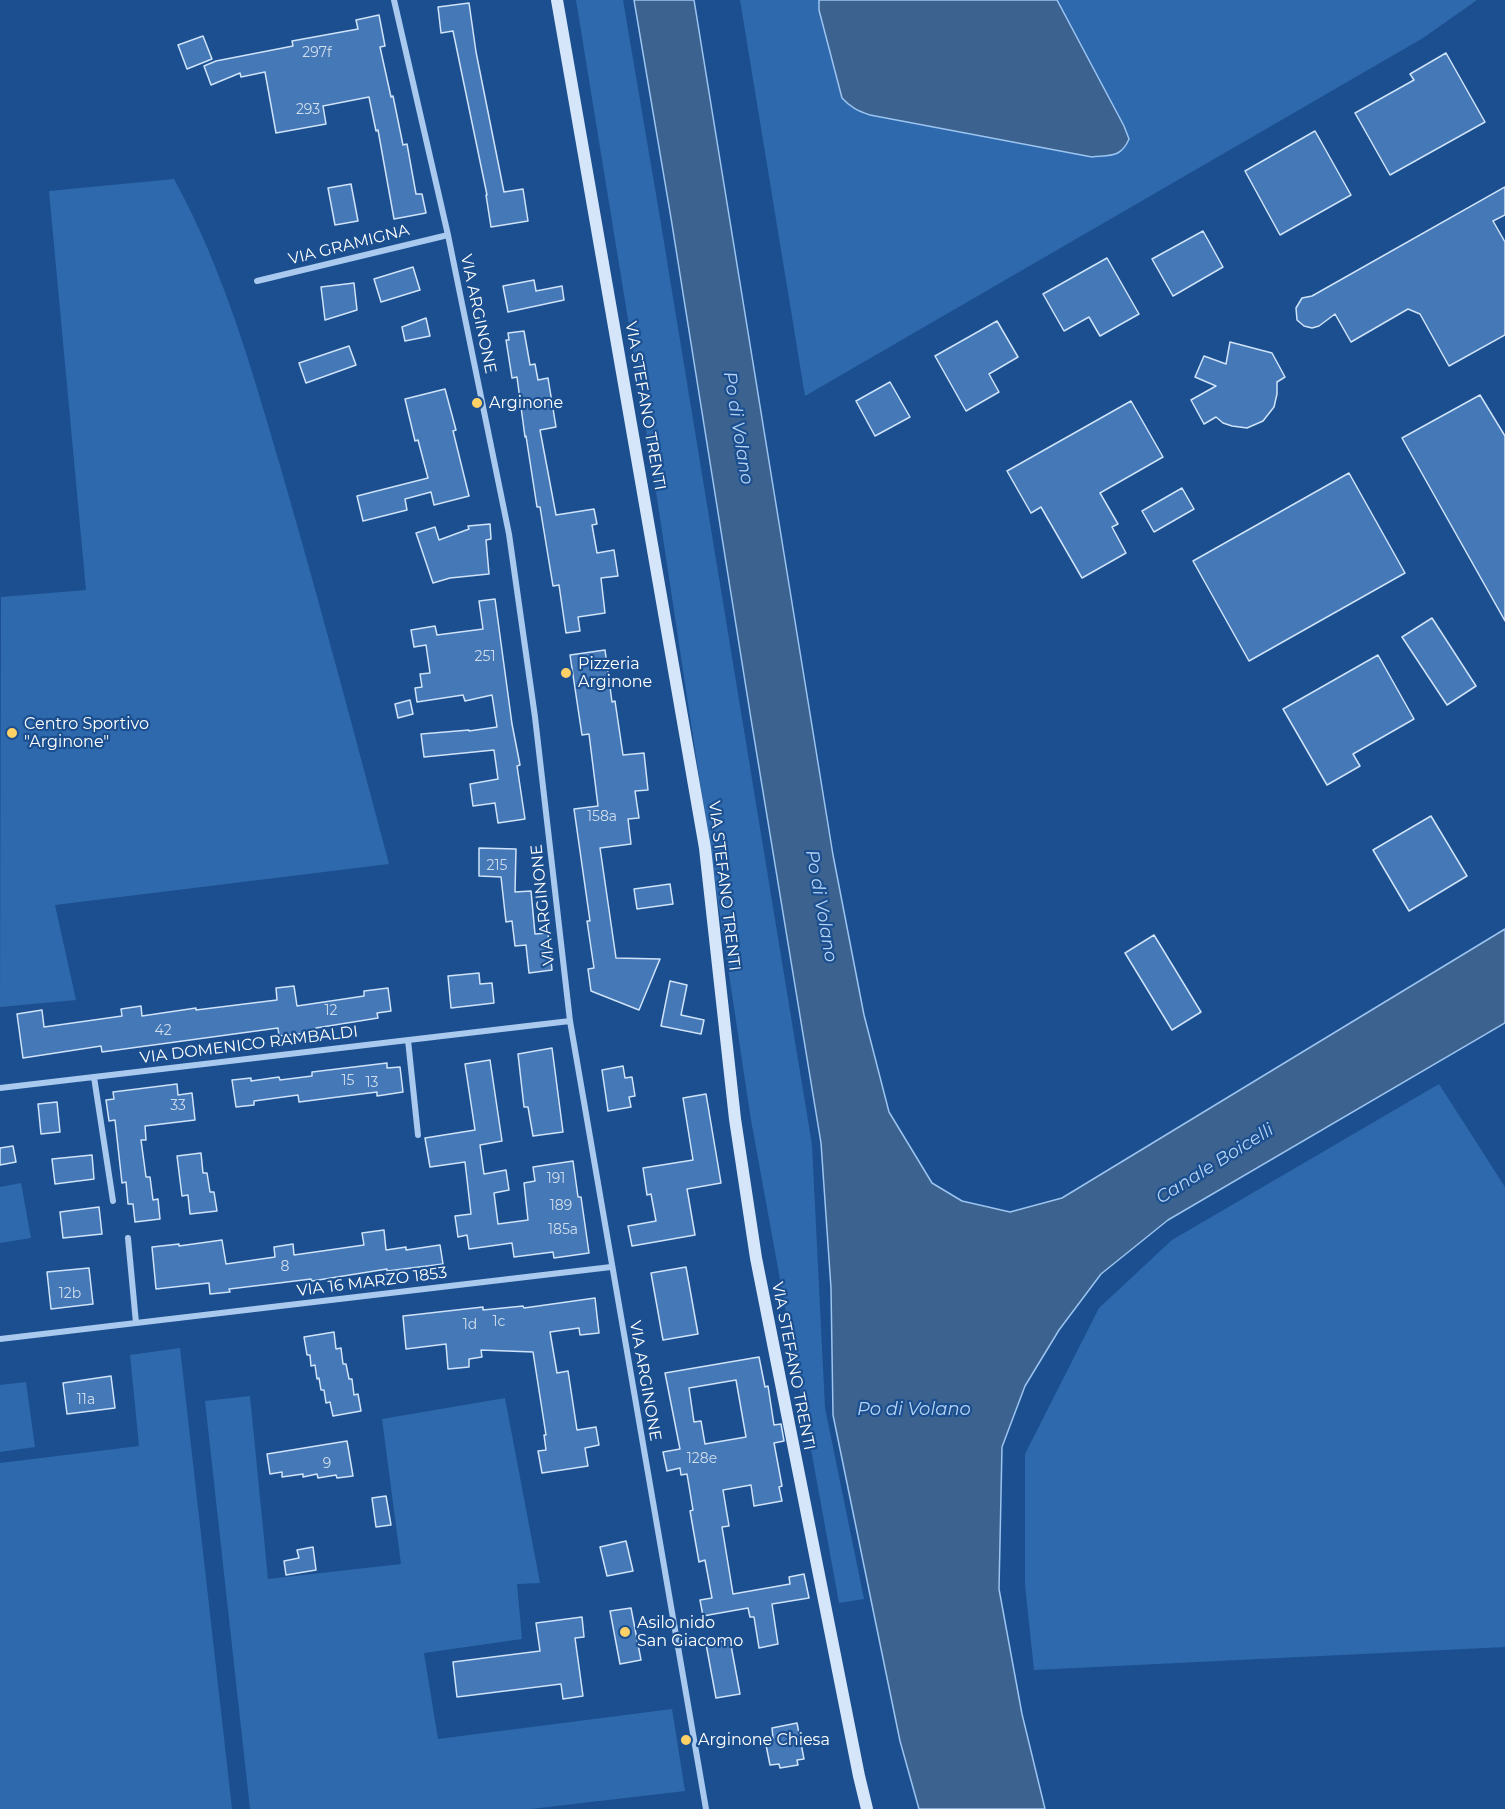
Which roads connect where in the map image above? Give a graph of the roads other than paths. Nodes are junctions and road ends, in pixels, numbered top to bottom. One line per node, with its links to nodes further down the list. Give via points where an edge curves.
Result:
1 (394, 0): 3 (street, VIA ARGINONE)
2 (557, 0): 15 (main road, VIA STEFANO TRENTI, via 705,848 733,1108 756,1258)
3 (448, 235): 4 (street, VIA GRAMIGNA); 5 (street, VIA ARGINONE, via 515,571)
4 (257, 281)
5 (570, 1021): 6 (street, VIA DOMENICO RAMBALDI); 12 (street, VIA ARGINONE)
6 (408, 1040): 7 (street, VIA DOMENICO RAMBALDI); 9 (street)
7 (94, 1077): 8 (street, VIA DOMENICO RAMBALDI); 10 (street)
8 (0, 1088)
9 (418, 1135)
10 (113, 1201)
11 (128, 1238): 13 (street)
12 (611, 1267): 13 (street, VIA 16 MARZO 1853); 16 (street, VIA ARGINONE)
13 (136, 1323): 14 (street, VIA 16 MARZO 1853)
14 (0, 1339)
15 (859, 1776): 17 (main road, VIA STEFANO TRENTI); 18 (main road, VIA STEFANO TRENTI)
16 (706, 1809)
17 (857, 1809)
18 (867, 1809)

